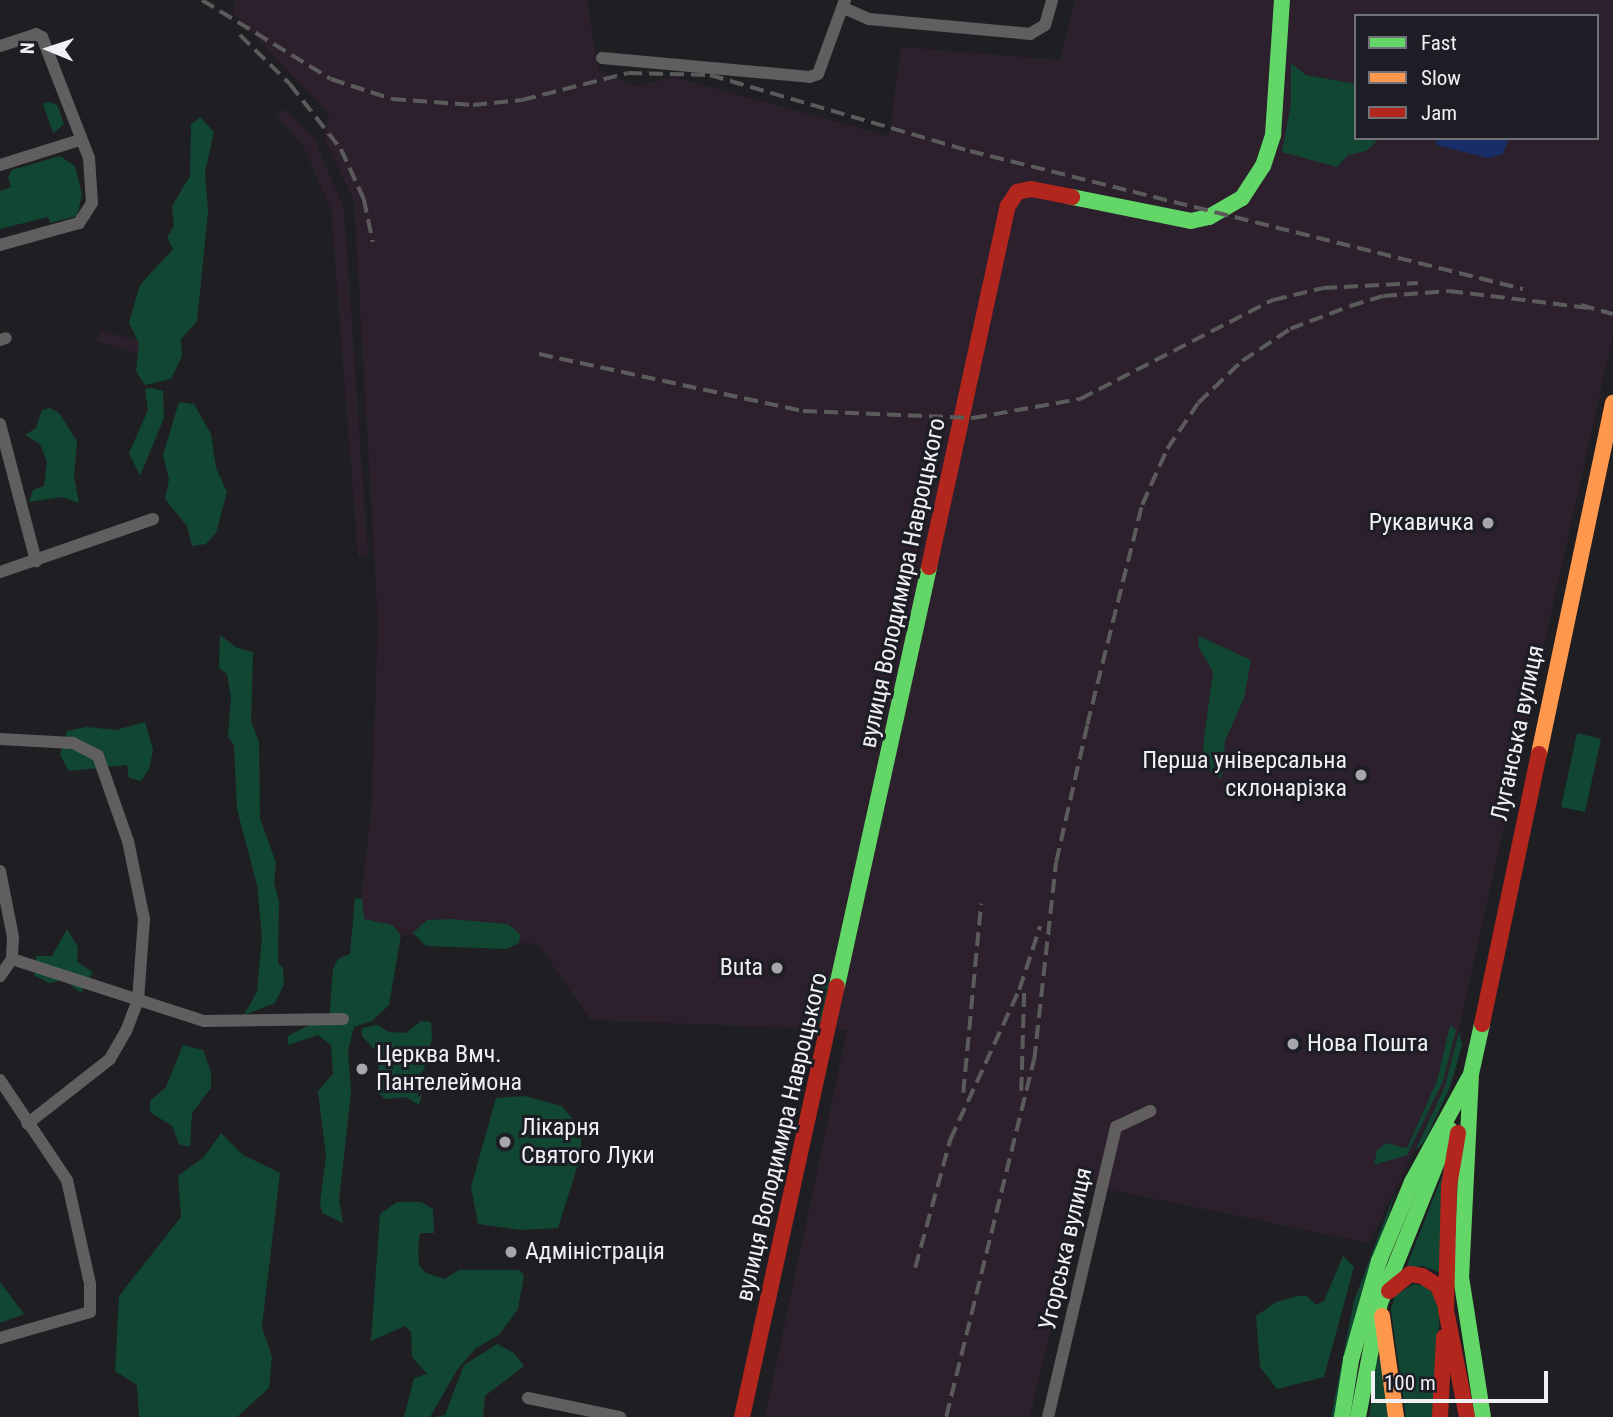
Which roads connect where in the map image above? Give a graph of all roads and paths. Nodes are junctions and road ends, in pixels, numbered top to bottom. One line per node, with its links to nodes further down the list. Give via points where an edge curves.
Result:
1 (1052, 0): 3 (street, via 1045,25 1030,34 869,19)
2 (1282, 0): 29 (main road, вулиця Володимира Навроцького, via 1273,135 1263,166 1242,198 1209,217 1191,221 1031,189 1017,192 1008,206)
3 (844, 4): 5 (street, via 818,74 809,77)
4 (0, 46): 6 (street, via 36,34 42,37)
5 (602, 58)
6 (80, 140): 7 (street); 8 (street, via 89,158 92,203 79,223)
7 (0, 165)
8 (0, 245)
9 (1613, 402): 20 (main road, Луганська вулиця)
10 (0, 424): 12 (street)
11 (153, 519): 12 (street)
12 (36, 561): 13 (street)
13 (0, 572)
14 (0, 739): 18 (street, via 73,743 98,756 139,884 145,943)
15 (0, 871): 16 (street, via 13,937)
16 (12, 959): 17 (street); 18 (street)
17 (0, 976)
18 (138, 1000): 19 (street, via 204,1021); 23 (street, via 110,1059)
19 (343, 1019)
20 (1471, 1074): 24 (main road); 25 (main road, via 1450,1186); 31 (main road, Луганська вулиця, via 1412,1182 1379,1261 1351,1360); 36 (main road, Луганська вулиця, via 1461,1277)
21 (0, 1080): 23 (street)
22 (1150, 1111): 30 (street, Угорська вулиця, via 1116,1127)
23 (27, 1124): 26 (street, via 66,1180 90,1284 90,1312)
24 (1380, 1303): 25 (main road, via 1397,1280 1410,1274 1438,1286); 32 (main road); 33 (main road)
25 (1446, 1310): 34 (main road); 35 (main road)
26 (0, 1338)
27 (528, 1398): 28 (street)
28 (613, 1416)
29 (742, 1417)
30 (1048, 1417)
31 (1342, 1417)
32 (1358, 1417)
33 (1396, 1417)
34 (1440, 1417)
35 (1467, 1417)
36 (1483, 1417)

